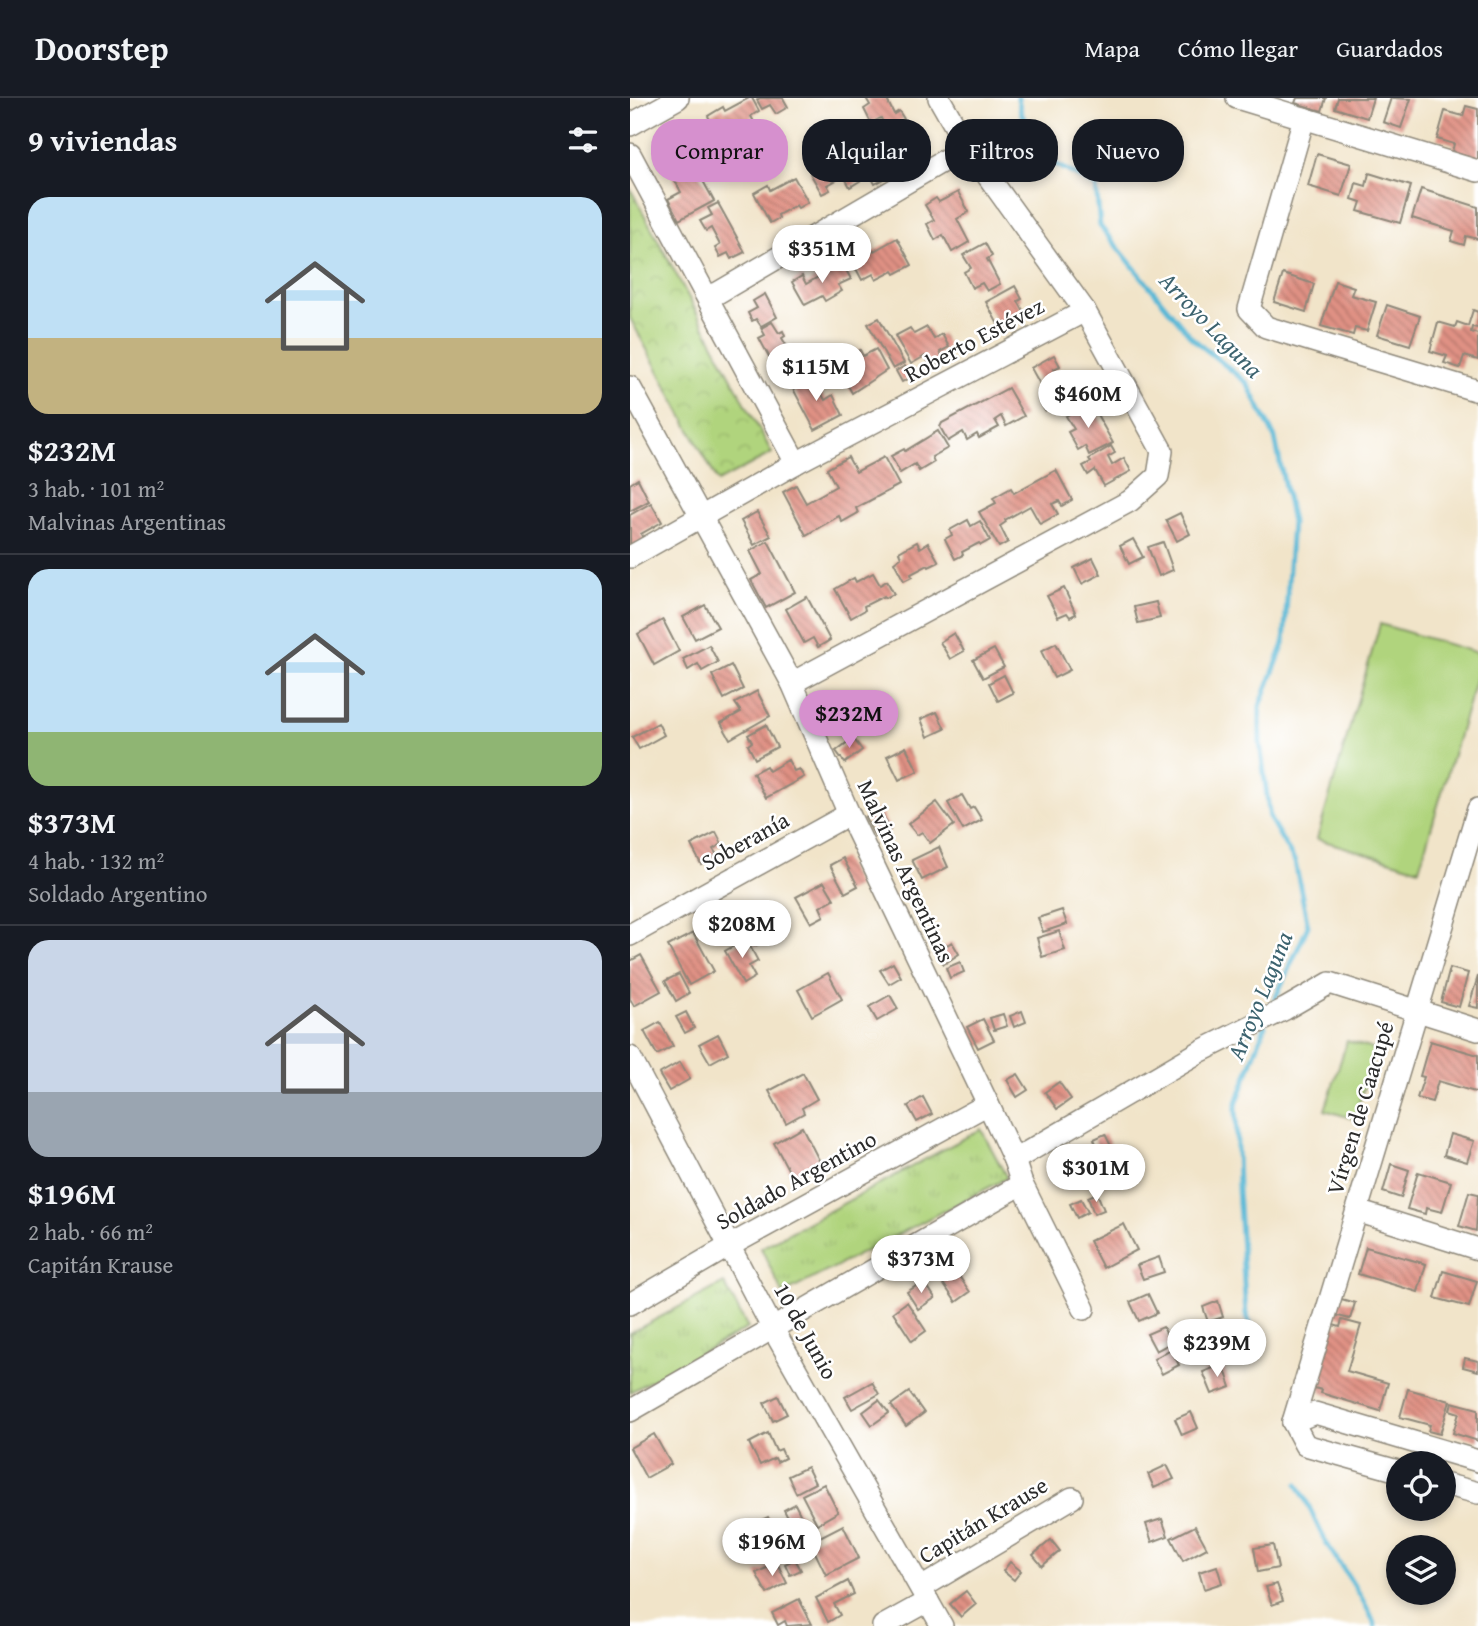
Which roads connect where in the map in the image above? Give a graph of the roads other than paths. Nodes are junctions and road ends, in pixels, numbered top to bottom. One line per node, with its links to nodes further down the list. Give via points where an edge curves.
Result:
1 (678, 98): 6 (street)
2 (939, 98): 5 (street)
3 (1237, 98): 4 (street)
4 (1304, 118): 9 (street); 14 (street, via 1249,309 1266,327)
5 (951, 119)
6 (630, 125)
7 (630, 155): 11 (street)
8 (945, 160): 11 (street)
9 (1478, 171)
10 (992, 182): 12 (street)
11 (709, 298): 15 (street)
12 (1085, 311): 15 (street, Roberto Estévez); 18 (street, via 1162,451 1158,477 1129,501)
13 (630, 387): 16 (street, Malvinas Argentinas)
14 (1478, 391)
15 (796, 463): 16 (street, Roberto Estévez)
16 (702, 515): 17 (street, Roberto Estévez); 18 (street, Malvinas Argentinas)
17 (630, 556)
18 (792, 683): 20 (street, Malvinas Argentinas)
19 (1478, 811): 22 (street, Vírgen de Caacupé)
20 (849, 814): 21 (street, Soberanía); 25 (street, Malvinas Argentinas)
21 (630, 934)
22 (1417, 1011): 23 (street); 26 (street, via 1330,983 1201,1051); 28 (street, Vírgen de Caacupé)
23 (1478, 1030)
24 (630, 1057): 29 (street, 10 de Junio)
25 (988, 1104): 26 (street, Malvinas Argentinas); 29 (street, Soldado Argentino)
26 (1014, 1160): 27 (street, Malvinas Argentinas)
27 (1022, 1184): 32 (street, Malvinas Argentinas); 33 (street)
28 (1357, 1211): 30 (street); 35 (street, Vírgen de Caacupé)
29 (731, 1245): 31 (street, Soldado Argentino); 33 (street, 10 de Junio)
30 (1478, 1248)
31 (630, 1304)
32 (1084, 1309)
33 (774, 1329): 34 (street); 41 (street, 10 de Junio)
34 (630, 1411)
35 (1293, 1422): 36 (street, via 1315,1413); 37 (street, via 1306,1445)
36 (1478, 1461)
37 (1386, 1468)
38 (1456, 1487): 39 (street)
39 (1478, 1493)
40 (1072, 1497): 41 (street, Capitán Krause)
41 (924, 1594): 42 (street, Capitán Krause); 43 (street, 10 de Junio)
42 (883, 1626)
43 (942, 1626)

